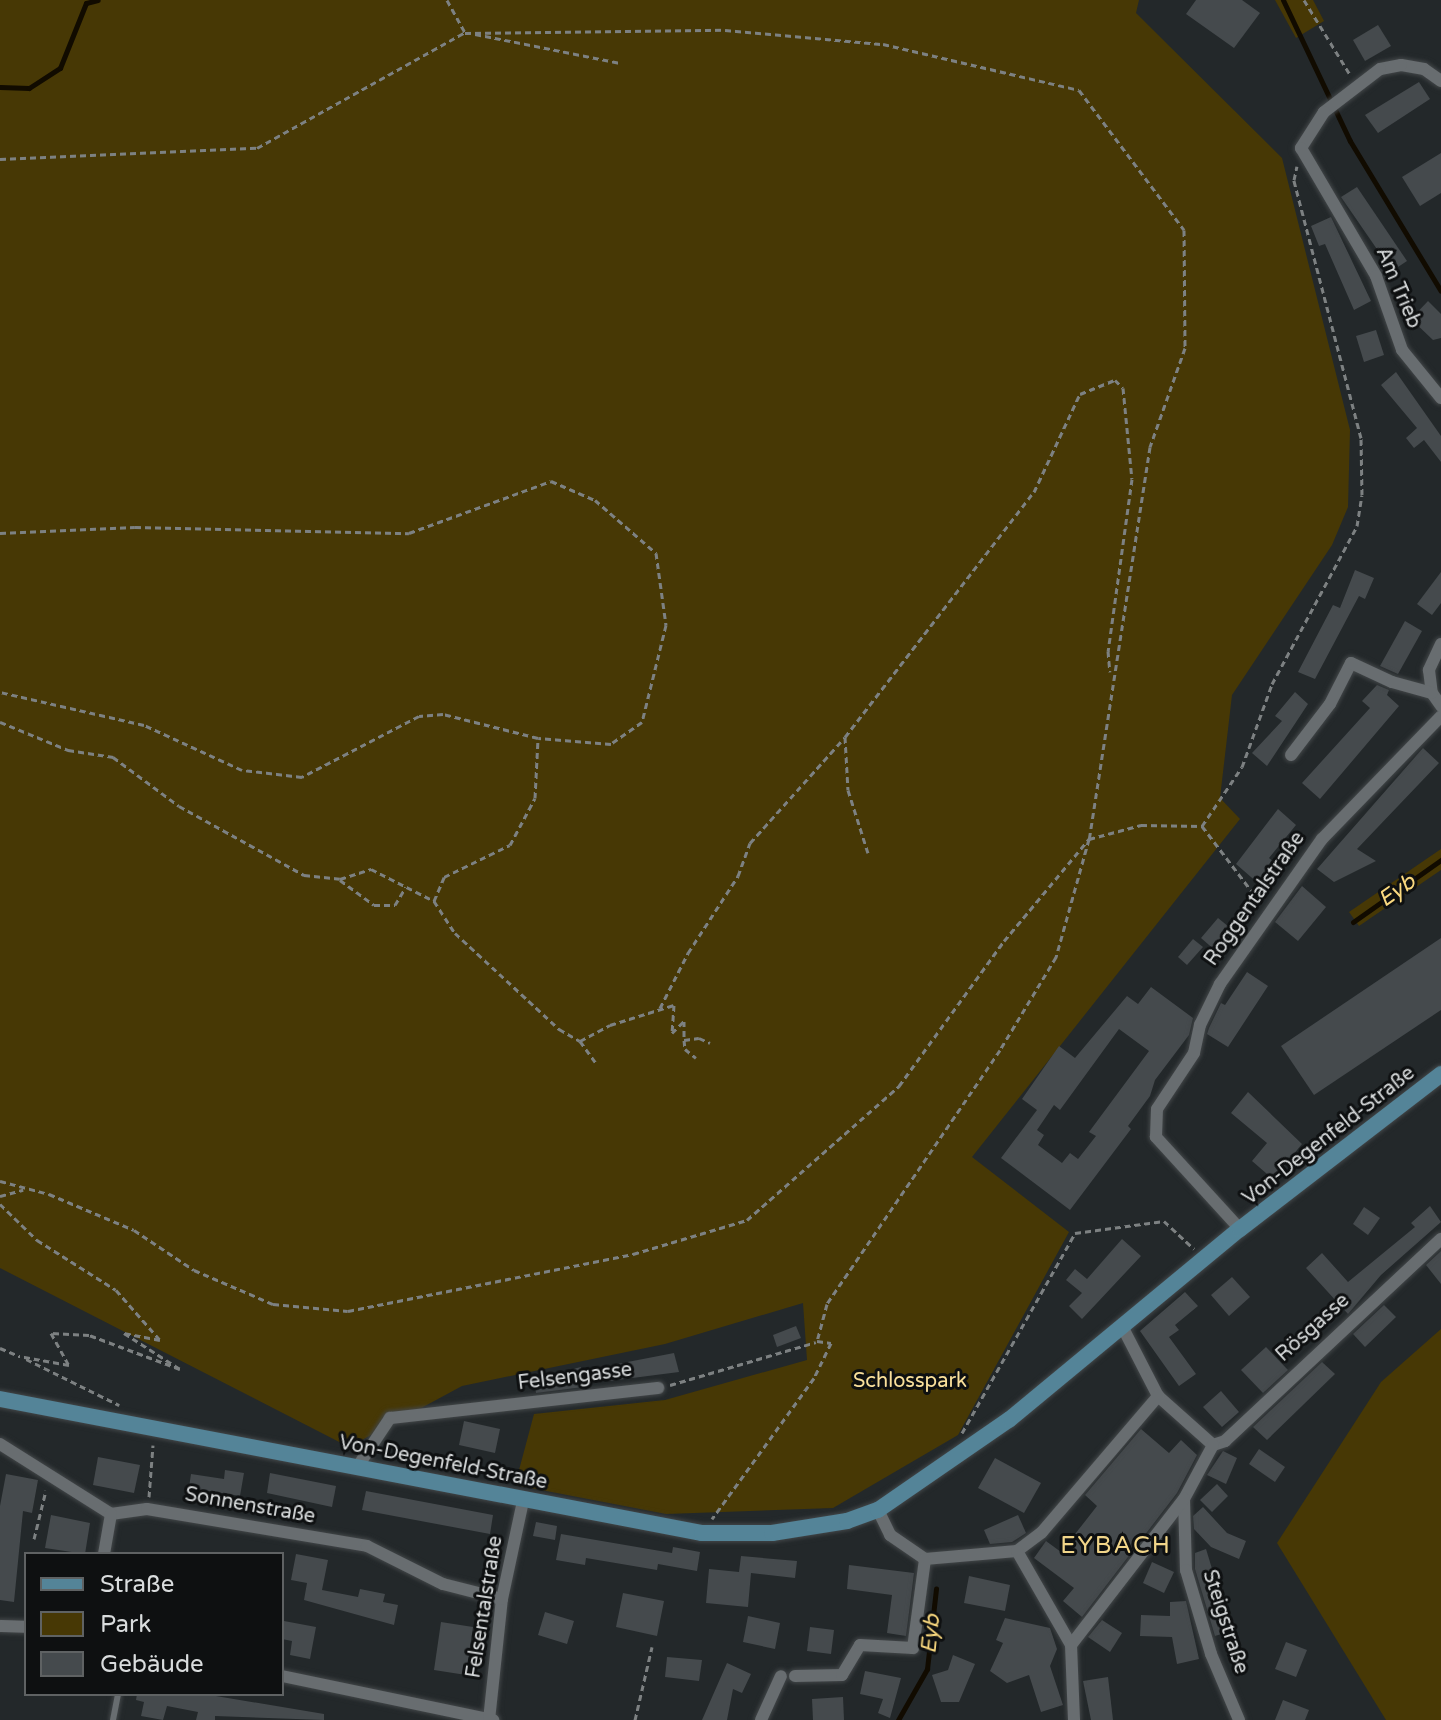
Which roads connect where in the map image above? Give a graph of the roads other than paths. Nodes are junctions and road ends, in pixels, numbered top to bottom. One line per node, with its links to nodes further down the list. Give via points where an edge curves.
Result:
1 (1441, 81): 2 (street, Am Trieb, via 1424,69 1380,69 1324,112 1301,148 1376,276 1402,350)
2 (1441, 398)
3 (1441, 644): 4 (street, via 1429,670)
4 (1432, 693): 5 (street); 7 (street, via 1351,663 1330,704)
5 (1441, 706)
6 (1441, 716): 9 (street, Roggentalstraße, via 1322,839 1220,984 1200,1025 1194,1053 1157,1109)
7 (1291, 755)
8 (1441, 1074): 10 (main road, Von-Degenfeld-Straße)
9 (1156, 1137): 10 (street, Von-Degenfeld-Straße)
10 (1240, 1229): 12 (main road, Von-Degenfeld-Straße)
11 (1441, 1239): 17 (street, Rösgasse, via 1225,1441)
12 (1123, 1328): 14 (street); 21 (main road, Von-Degenfeld-Straße, via 1010,1419)
13 (658, 1388): 18 (street, Felsengasse, via 390,1418)
14 (1158, 1396): 17 (street); 23 (street, via 1042,1532)
15 (0, 1399): 18 (main road, Von-Degenfeld-Straße)
16 (0, 1444): 22 (street)
17 (1213, 1445): 19 (street, Steigstraße)
18 (358, 1466): 20 (main road, Von-Degenfeld-Straße)
19 (1184, 1499): 29 (street); 38 (street, Steigstraße, via 1186,1570 1211,1654)
20 (523, 1501): 21 (main road, Von-Degenfeld-Straße, via 735,1535 813,1528); 26 (street, Felsentalstraße)
21 (878, 1510): 25 (street, via 890,1535)
22 (111, 1514): 24 (street); 26 (street, Sonnenstraße, via 147,1509 367,1546 443,1584)
23 (1017, 1551): 25 (street); 29 (street)
24 (104, 1552)
25 (925, 1559): 32 (street, via 913,1648 860,1645 842,1675)
26 (502, 1599): 36 (street, Felsentalstraße)
27 (0, 1626): 28 (street)
28 (24, 1627)
29 (1071, 1645): 34 (street)
30 (284, 1676): 36 (street)
31 (781, 1676): 37 (street)
32 (795, 1676)
33 (118, 1696): 35 (lane)
34 (1074, 1718)
35 (113, 1720)
36 (490, 1720)
37 (761, 1720)
38 (1239, 1720)

